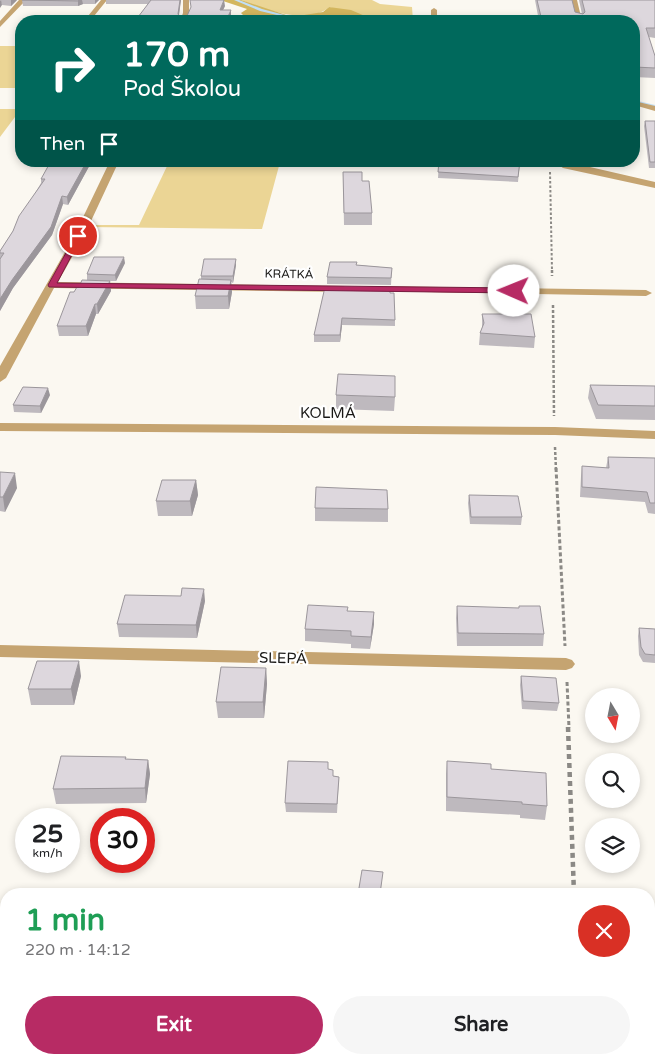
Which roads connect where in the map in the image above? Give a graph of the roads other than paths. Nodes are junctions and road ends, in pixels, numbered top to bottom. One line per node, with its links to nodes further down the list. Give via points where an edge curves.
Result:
1 (23, 0): 10 (street)
2 (104, 0): 6 (street)
3 (186, 0): 7 (street)
4 (574, 0): 9 (street)
5 (434, 10): 8 (street)
6 (92, 15)
7 (185, 15)
8 (434, 15)
9 (578, 15)
10 (0, 25)
11 (640, 104): 12 (street)
12 (655, 108)
13 (112, 167): 16 (street)
14 (571, 167): 15 (street)
15 (655, 185)
16 (52, 285): 17 (street, KRÁTKÁ); 18 (street)
17 (646, 293)
18 (0, 378)
19 (0, 427): 20 (street, KOLMÁ, via 555,431)
20 (655, 435)
21 (0, 651): 22 (street, SLEPÁ)
22 (566, 664)

